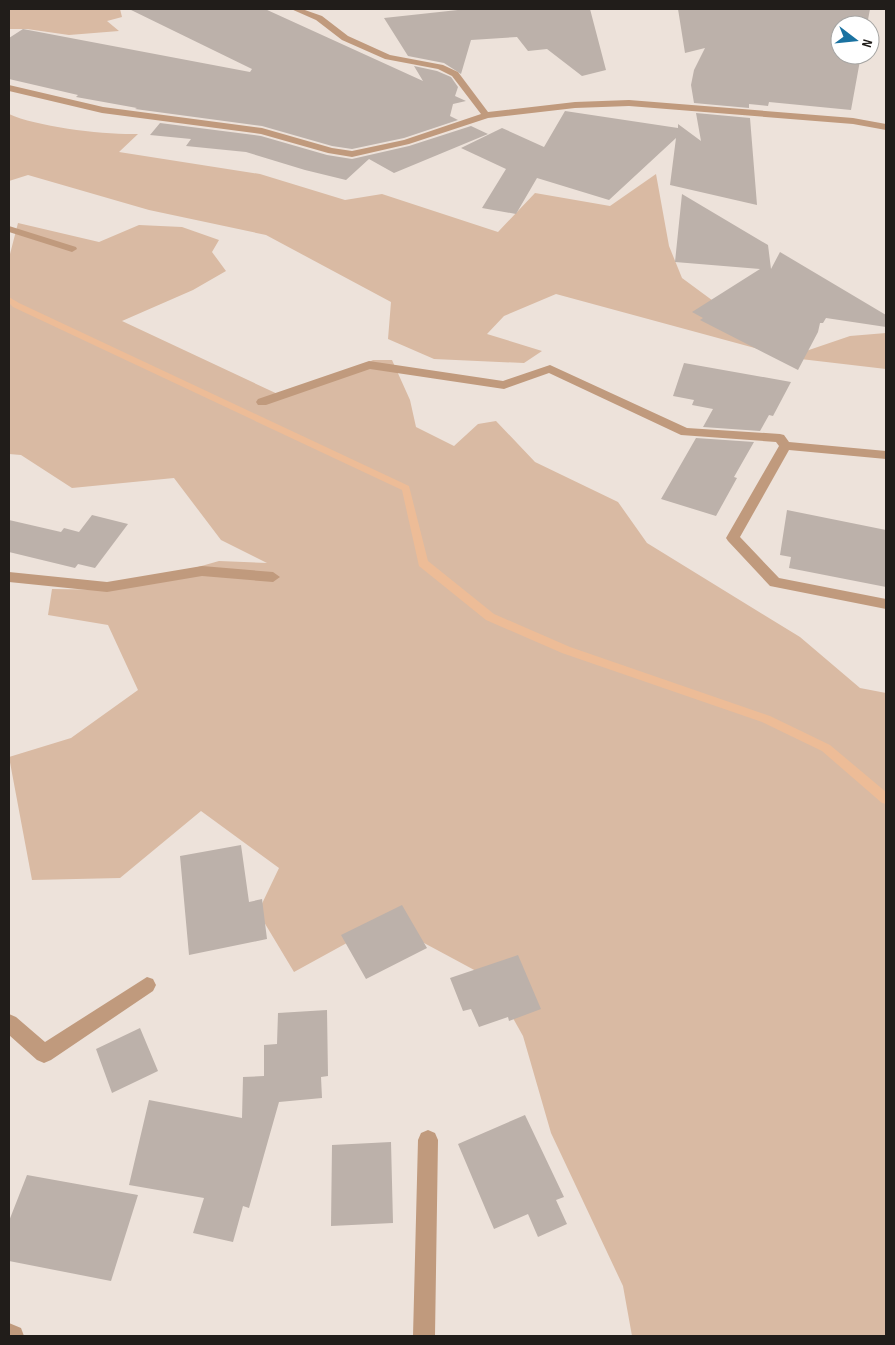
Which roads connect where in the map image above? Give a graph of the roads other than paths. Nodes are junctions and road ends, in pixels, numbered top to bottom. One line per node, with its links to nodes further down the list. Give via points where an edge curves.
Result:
1 (295, 9): 3 (street, via 319,18 345,38 388,57 440,67 455,74)
2 (9, 88): 3 (street, via 102,110 262,132 352,154 406,142)
3 (486, 115): 4 (street, via 629,102 853,121)
4 (886, 127)
5 (9, 229): 6 (street)
6 (72, 249)
7 (262, 402): 8 (street, via 369,365 504,385 550,369 685,432 780,438)
8 (785, 446): 9 (street); 12 (street, via 733,538 775,582)
9 (886, 455)
10 (9, 577): 11 (street, via 107,586 202,571)
11 (273, 577)
12 (886, 604)
13 (147, 985): 14 (street, via 44,1054)
14 (9, 1023)
15 (428, 1140): 18 (street)
16 (9, 1334): 17 (street)
17 (13, 1336)
18 (424, 1336)

